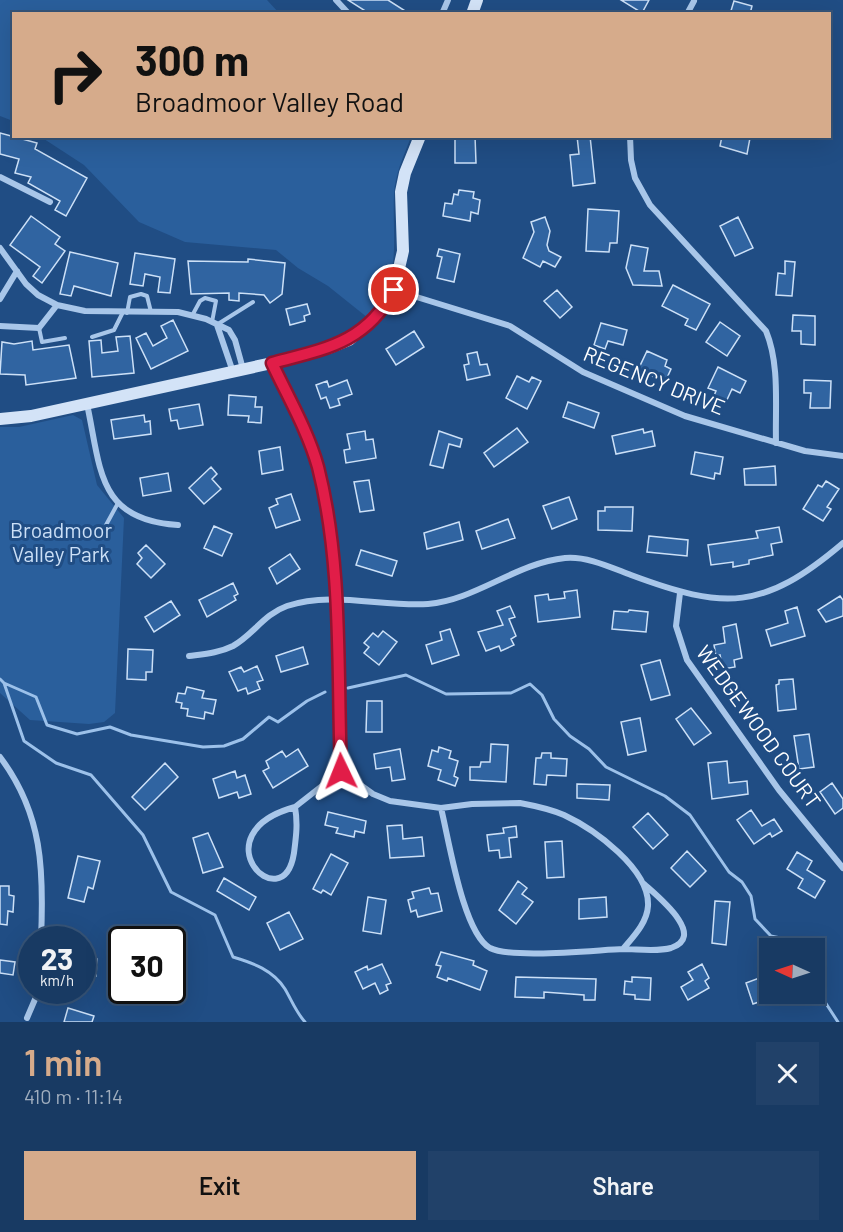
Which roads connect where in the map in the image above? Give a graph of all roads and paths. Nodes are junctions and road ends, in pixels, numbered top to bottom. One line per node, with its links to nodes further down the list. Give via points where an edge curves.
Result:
1 (336, 0): 2 (street)
2 (348, 12)
3 (419, 138): 9 (street, via 401,192 403,251)
4 (630, 138): 25 (street, via 635,178 650,205 766,331 774,363)
5 (0, 177): 6 (street)
6 (51, 202)
7 (0, 248): 8 (street)
8 (17, 271): 10 (street); 12 (street, via 38,295)
9 (394, 290): 21 (street, via 383,310 349,340); 25 (street, REGENCY DRIVE, via 510,326 583,372 685,416)
10 (0, 299)
11 (253, 302): 16 (lane)
12 (57, 305): 14 (street); 18 (street)
13 (151, 312): 14 (street); 14 (lane, via 147,296 141,294 130,297); 15 (street)
14 (125, 313): 19 (lane, via 114,330)
15 (193, 314): 16 (street); 16 (lane, via 205,298 216,301)
16 (214, 324): 22 (street); 22 (street, via 228,330 235,339)
17 (0, 326): 18 (street)
18 (39, 328): 20 (lane, via 42,342)
19 (92, 337)
20 (65, 339)
21 (272, 363): 22 (street); 32 (street, via 318,466 332,536)
22 (238, 370): 23 (street)
23 (87, 404): 24 (street); 27 (street, via 104,479)
24 (0, 419)
25 (776, 443): 26 (street, REGENCY DRIVE)
26 (843, 456)
27 (118, 503): 28 (lane); 29 (street, via 128,513 145,520)
28 (106, 525)
29 (178, 525)
30 (843, 543): 31 (street, via 795,579 763,593 729,600)
31 (680, 593): 32 (street, via 594,561 568,558 542,561 428,604); 38 (street, WEDGEWOOD COURT, via 676,626 687,660 779,790)
32 (335, 600): 33 (street, via 290,605 264,620 234,646); 35 (street)
33 (189, 656)
34 (0, 757): 40 (street, via 24,797 41,854)
35 (341, 771): 36 (street); 37 (street, via 390,801)
36 (295, 807): 36 (street, via 276,813 256,827 251,837 250,862 269,879 278,880 288,873 292,863 298,824)
37 (441, 808): 39 (street, via 520,803 543,807 592,831 624,858); 41 (street, via 468,918 476,936 491,948 515,952)
38 (843, 868)
39 (644, 883): 41 (street, via 648,906 638,932); 41 (street, via 676,915 684,935 680,943 670,948)
40 (42, 926)
41 (623, 949)
42 (33, 1004): 43 (street)
43 (27, 1018)

